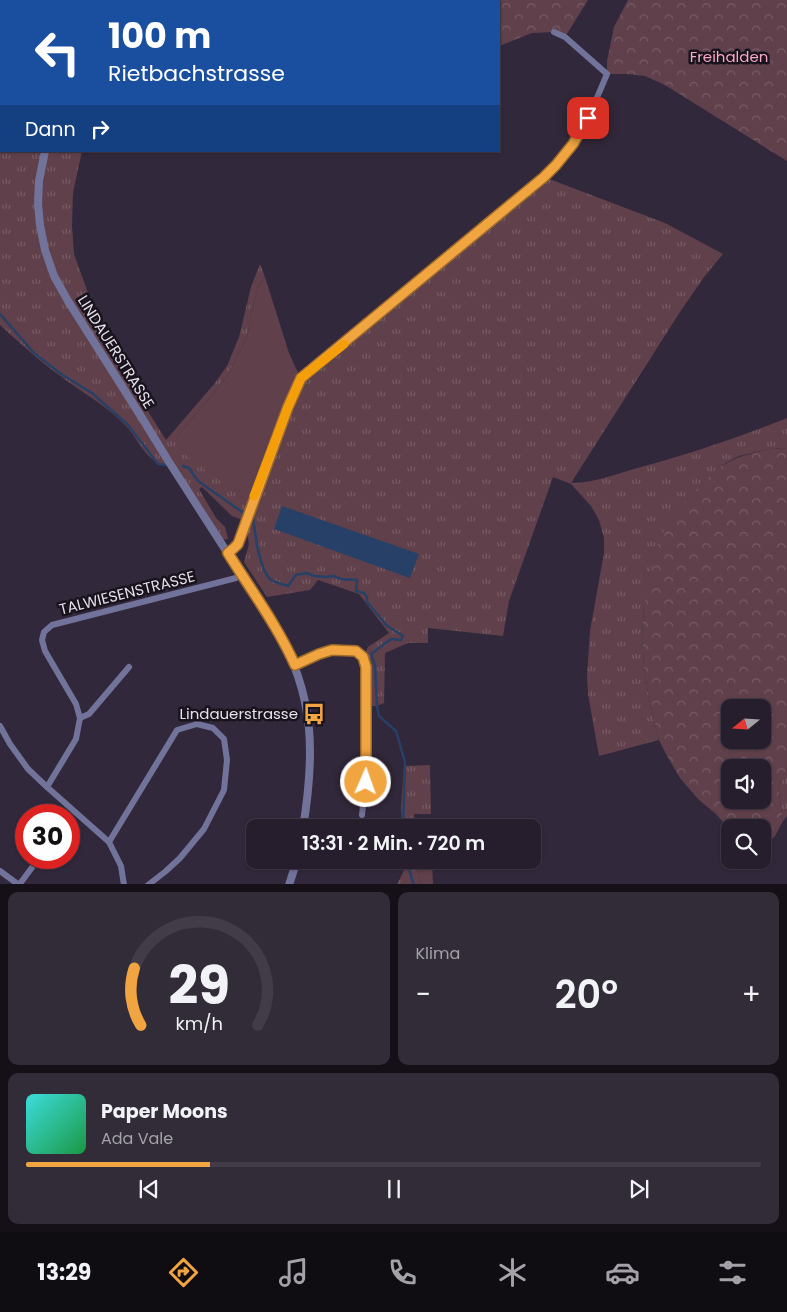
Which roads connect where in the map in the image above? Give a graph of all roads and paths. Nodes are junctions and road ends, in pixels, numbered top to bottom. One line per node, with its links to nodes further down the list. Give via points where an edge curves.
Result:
1 (554, 32): 3 (street, via 565,37 608,74 573,144 520,198 301,378 238,544)
2 (45, 152): 3 (street, LINDAUERSTRASSE, via 38,204 45,250 54,276)
3 (228, 553): 4 (street, LINDAUERSTRASSE)
4 (241, 574): 5 (street, LINDAUERSTRASSE, via 278,630); 7 (street, TALWIESENSTRASSE, via 236,578 52,625 44,632 45,651 76,704)
5 (295, 665): 11 (street, via 332,650 356,651 363,657 366,667 366,768); 13 (street, LINDAUERSTRASSE, via 309,726 310,763)
6 (130, 667): 7 (street, via 89,714)
7 (80, 718): 9 (street, via 76,739)
8 (0, 726): 9 (street, via 28,768)
9 (47, 787): 10 (street)
10 (65, 804)
11 (362, 815)
12 (80, 817): 14 (street)
13 (305, 819)
14 (108, 842): 19 (street, via 121,866); 20 (street, via 176,730 196,724 213,728 224,739 224,790 204,829 180,858)
15 (31, 869): 18 (street)
16 (294, 869): 21 (street)
17 (0, 871): 18 (street)
18 (19, 884)
19 (124, 884)
20 (148, 884)
21 (290, 884)

